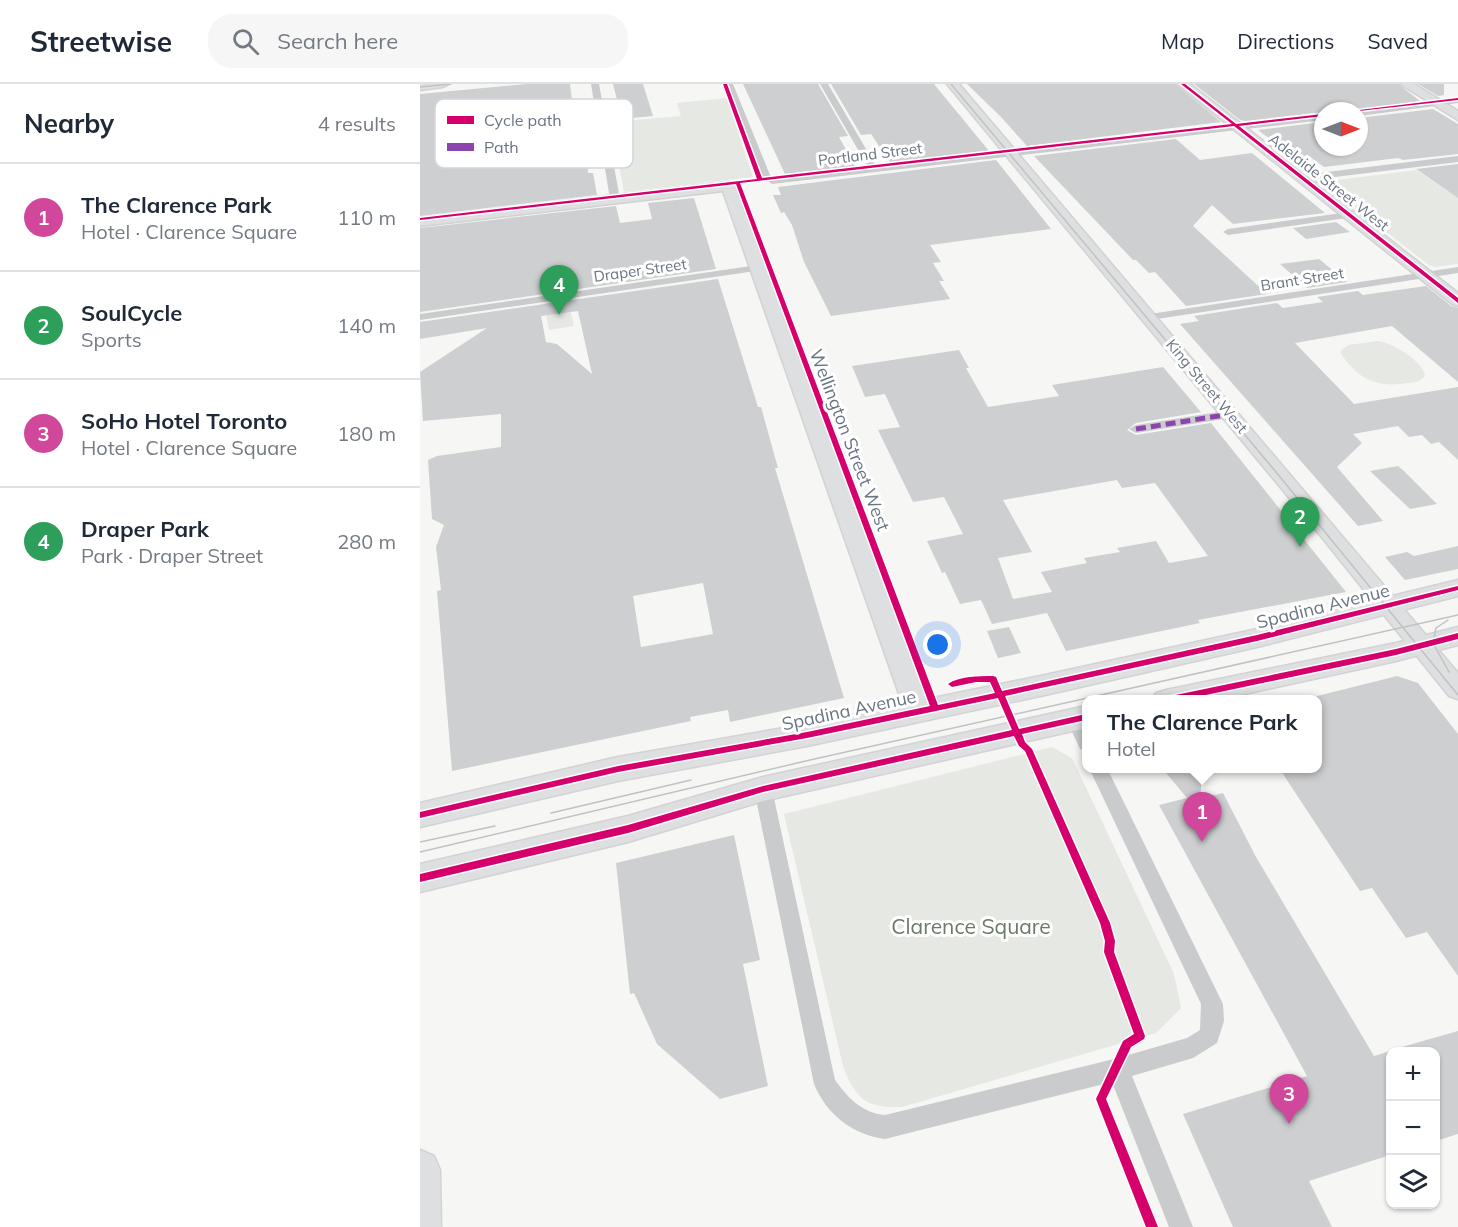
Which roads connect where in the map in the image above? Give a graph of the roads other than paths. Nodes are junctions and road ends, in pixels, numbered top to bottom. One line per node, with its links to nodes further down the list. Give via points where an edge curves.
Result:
1 (443, 84): 8 (main road)
2 (595, 84): 9 (street)
3 (729, 84): 19 (street, Portland Street, via 766,176 772,181)
4 (824, 84): 19 (street)
5 (953, 84): 16 (main road, King Street West)
6 (1184, 84): 15 (main road, Adelaide Street West)
7 (1406, 84): 11 (main road)
8 (420, 86)
9 (598, 99)
10 (1458, 101): 11 (street)
11 (1438, 104): 12 (street); 13 (main road)
12 (1368, 112)
13 (1458, 116)
14 (1314, 118): 15 (street, Portland Street)
15 (1238, 127): 16 (street, Portland Street); 20 (main road, Adelaide Street West)
16 (1012, 154): 19 (street, Portland Street); 30 (main road, King Street West)
17 (1458, 159): 20 (street)
18 (609, 168): 21 (street)
19 (874, 170)
20 (1302, 178): 22 (main road, Adelaide Street West)
21 (615, 200): 23 (main road); 25 (main road, Wellington Street West, via 728,186)
22 (1349, 215): 24 (street); 27 (main road, Adelaide Street West)
23 (420, 222)
24 (1228, 232)
25 (758, 268): 29 (street, Draper Street); 39 (main road, Wellington Street West)
26 (1458, 270): 27 (street, Brant Street)
27 (1425, 275): 28 (main road, Adelaide Street West); 30 (street, Brant Street)
28 (1458, 301)
29 (420, 317)
30 (1150, 317): 31 (main road, King Street West)
31 (1231, 414): 32 (street); 34 (main road, King Street West)
32 (1136, 429)
33 (1458, 588): 34 (main road, Spadina Avenue)
34 (1390, 606): 36 (main road, King Street West); 39 (main road, Spadina Avenue)
35 (1458, 636): 36 (main road)
36 (1421, 646): 37 (main road, King Street West); 38 (main road)
37 (1458, 690)
38 (1185, 695)
39 (918, 711): 43 (main road, Spadina Avenue, via 618,769)
40 (1082, 727): 42 (main road)
41 (1100, 773): 45 (street, via 1212,1004 1209,1036 1193,1047)
42 (763, 789): 44 (main road, via 628,829); 45 (street, via 825,1084 847,1112 868,1125 885,1127)
43 (420, 815)
44 (420, 878)
45 (1118, 1069): 48 (street)
46 (420, 1170): 47 (main road)
47 (421, 1227)
48 (1181, 1227)

